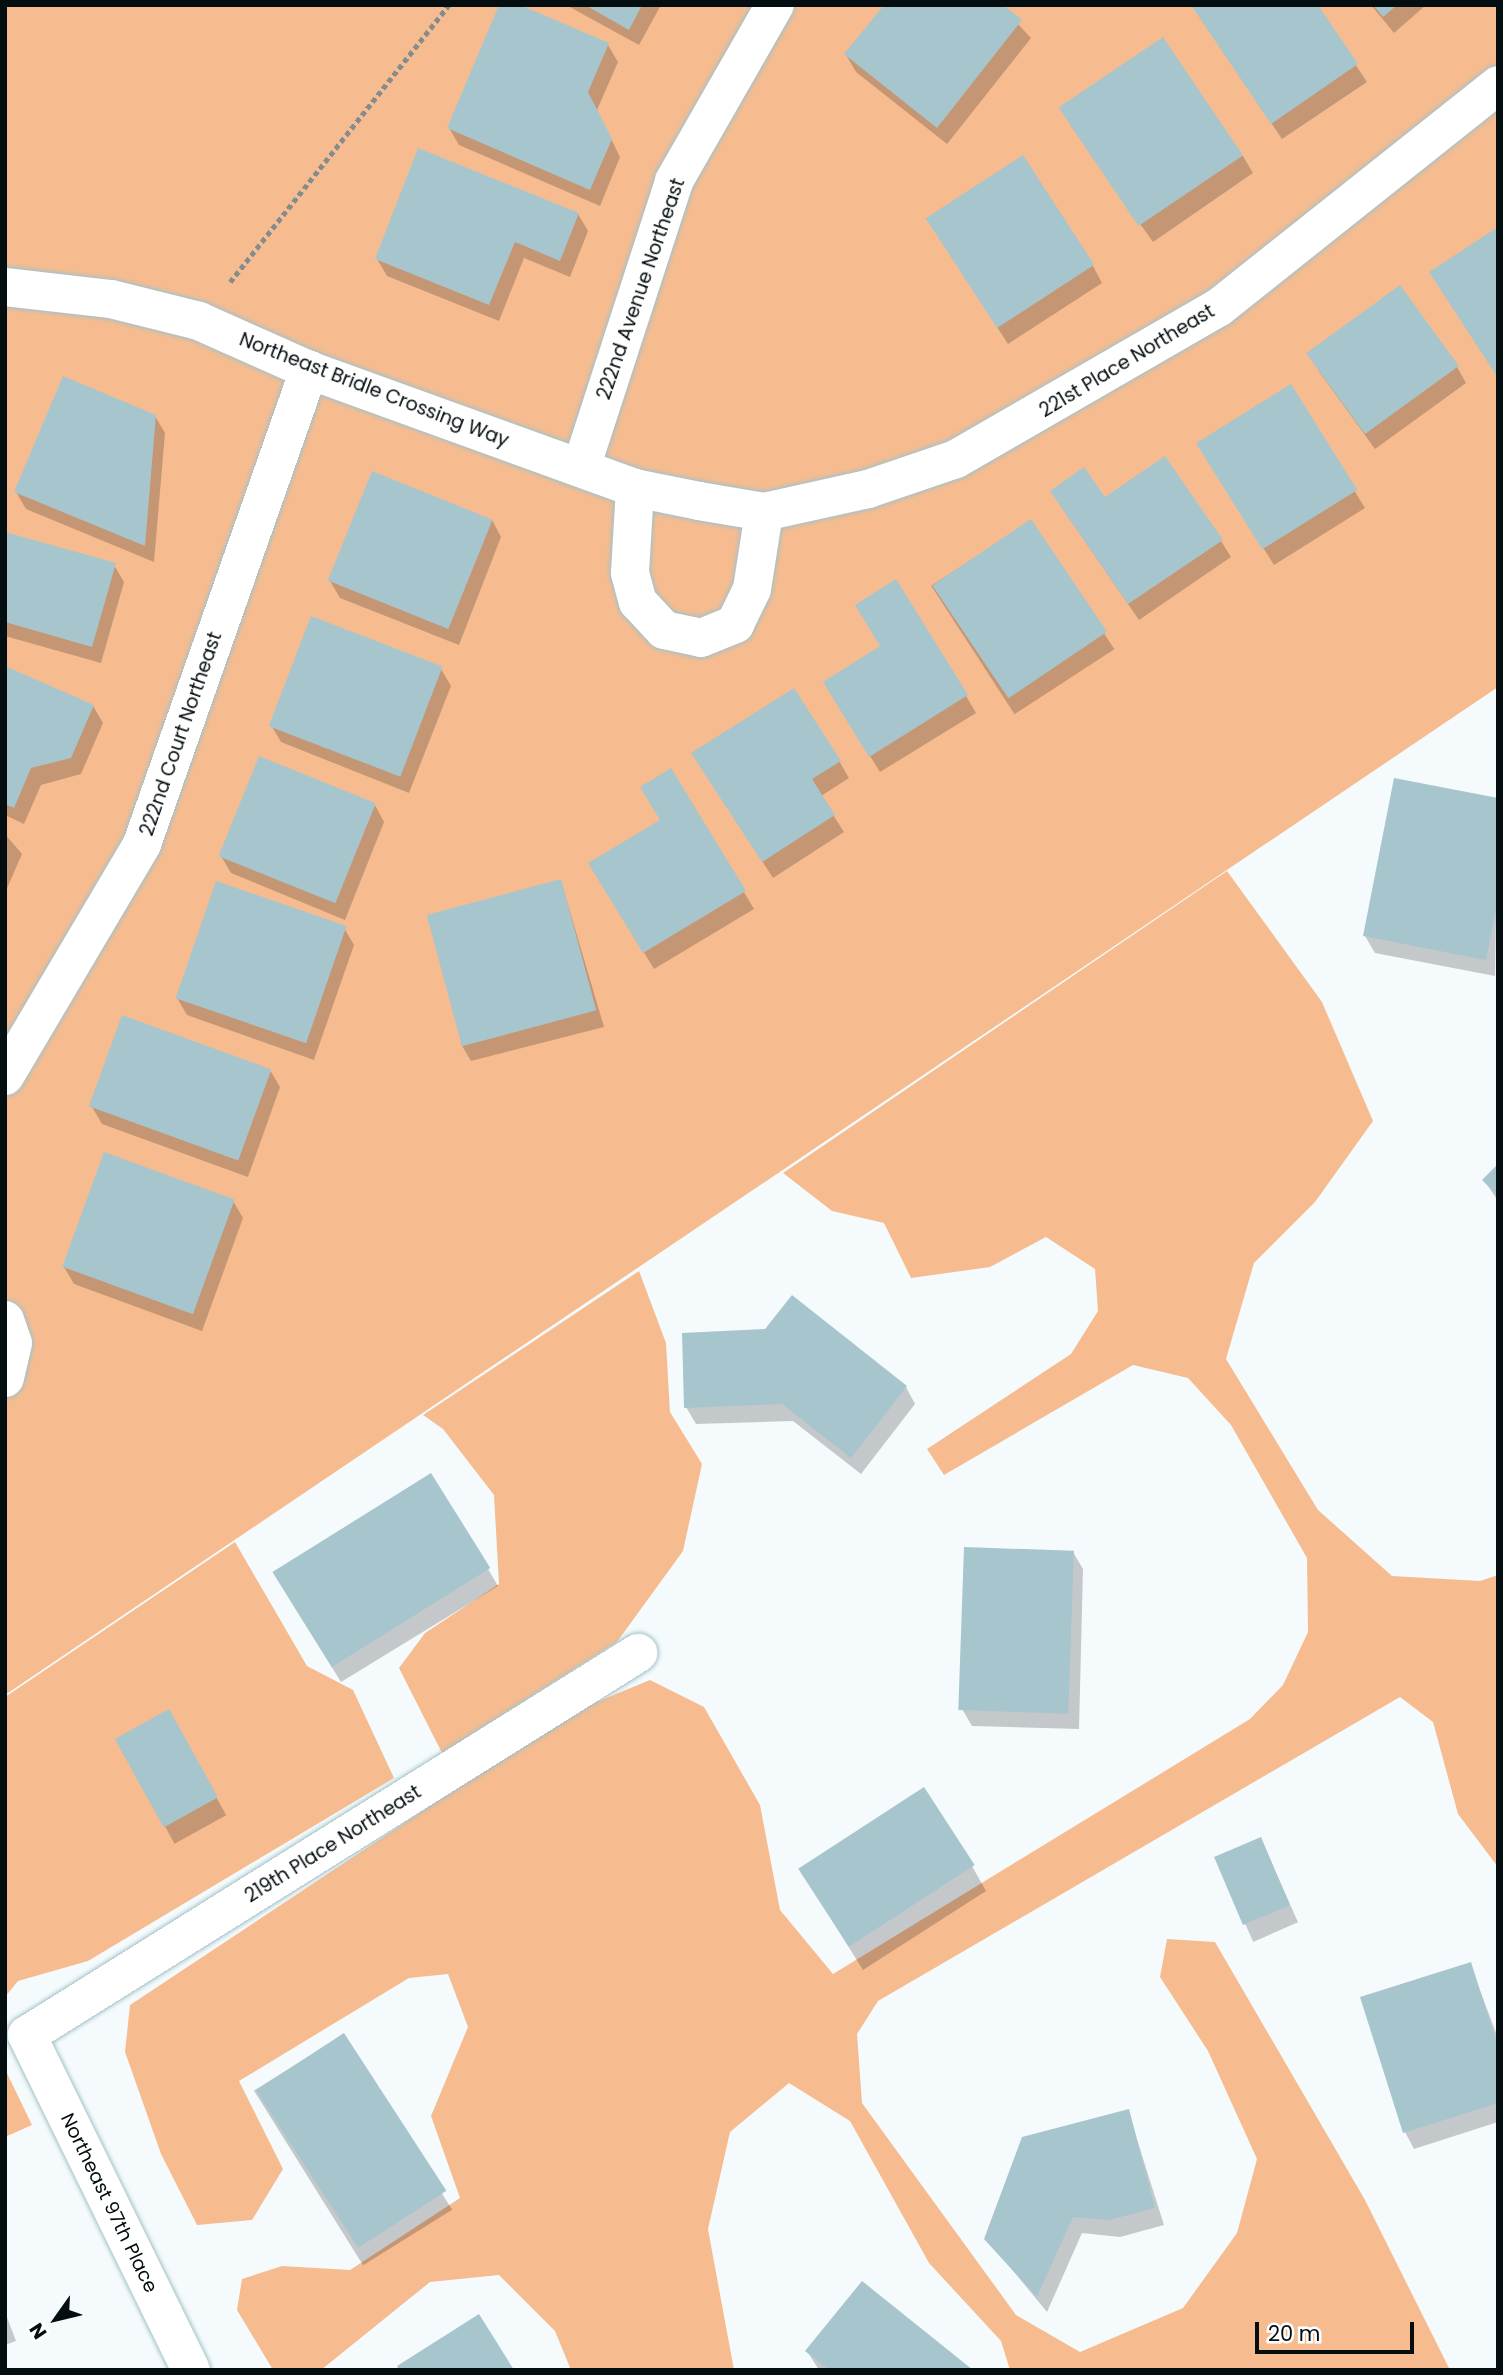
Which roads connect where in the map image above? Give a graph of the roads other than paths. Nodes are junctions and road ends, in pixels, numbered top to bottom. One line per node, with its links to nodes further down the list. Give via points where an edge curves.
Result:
1 (775, 5): 5 (street, 222nd Avenue Northeast, via 674,181)
2 (1498, 85): 8 (street, 221st Place Northeast, via 1218,307 1081,392 956,459 868,489)
3 (5, 287): 4 (street, Northeast Bridle Crossing Way, via 111,299 199,321)
4 (309, 370): 5 (street, Northeast Bridle Crossing Way); 9 (street, 222nd Court Northeast, via 142,844)
5 (581, 468): 6 (street, Northeast Bridle Crossing Way)
6 (635, 488): 7 (street, Northeast Bridle Crossing Way); 8 (street, via 630,573 638,602 664,629 701,638 735,624 752,589)
7 (699, 501): 8 (street, 221st Place Northeast)
8 (764, 512)
9 (5, 1076)
10 (5, 1320): 11 (street, via 13,1343)
11 (5, 1378)
12 (638, 1653): 13 (street, 219th Place Northeast)
13 (27, 2035): 14 (street, Northeast 97th Place)
14 (191, 2370)

